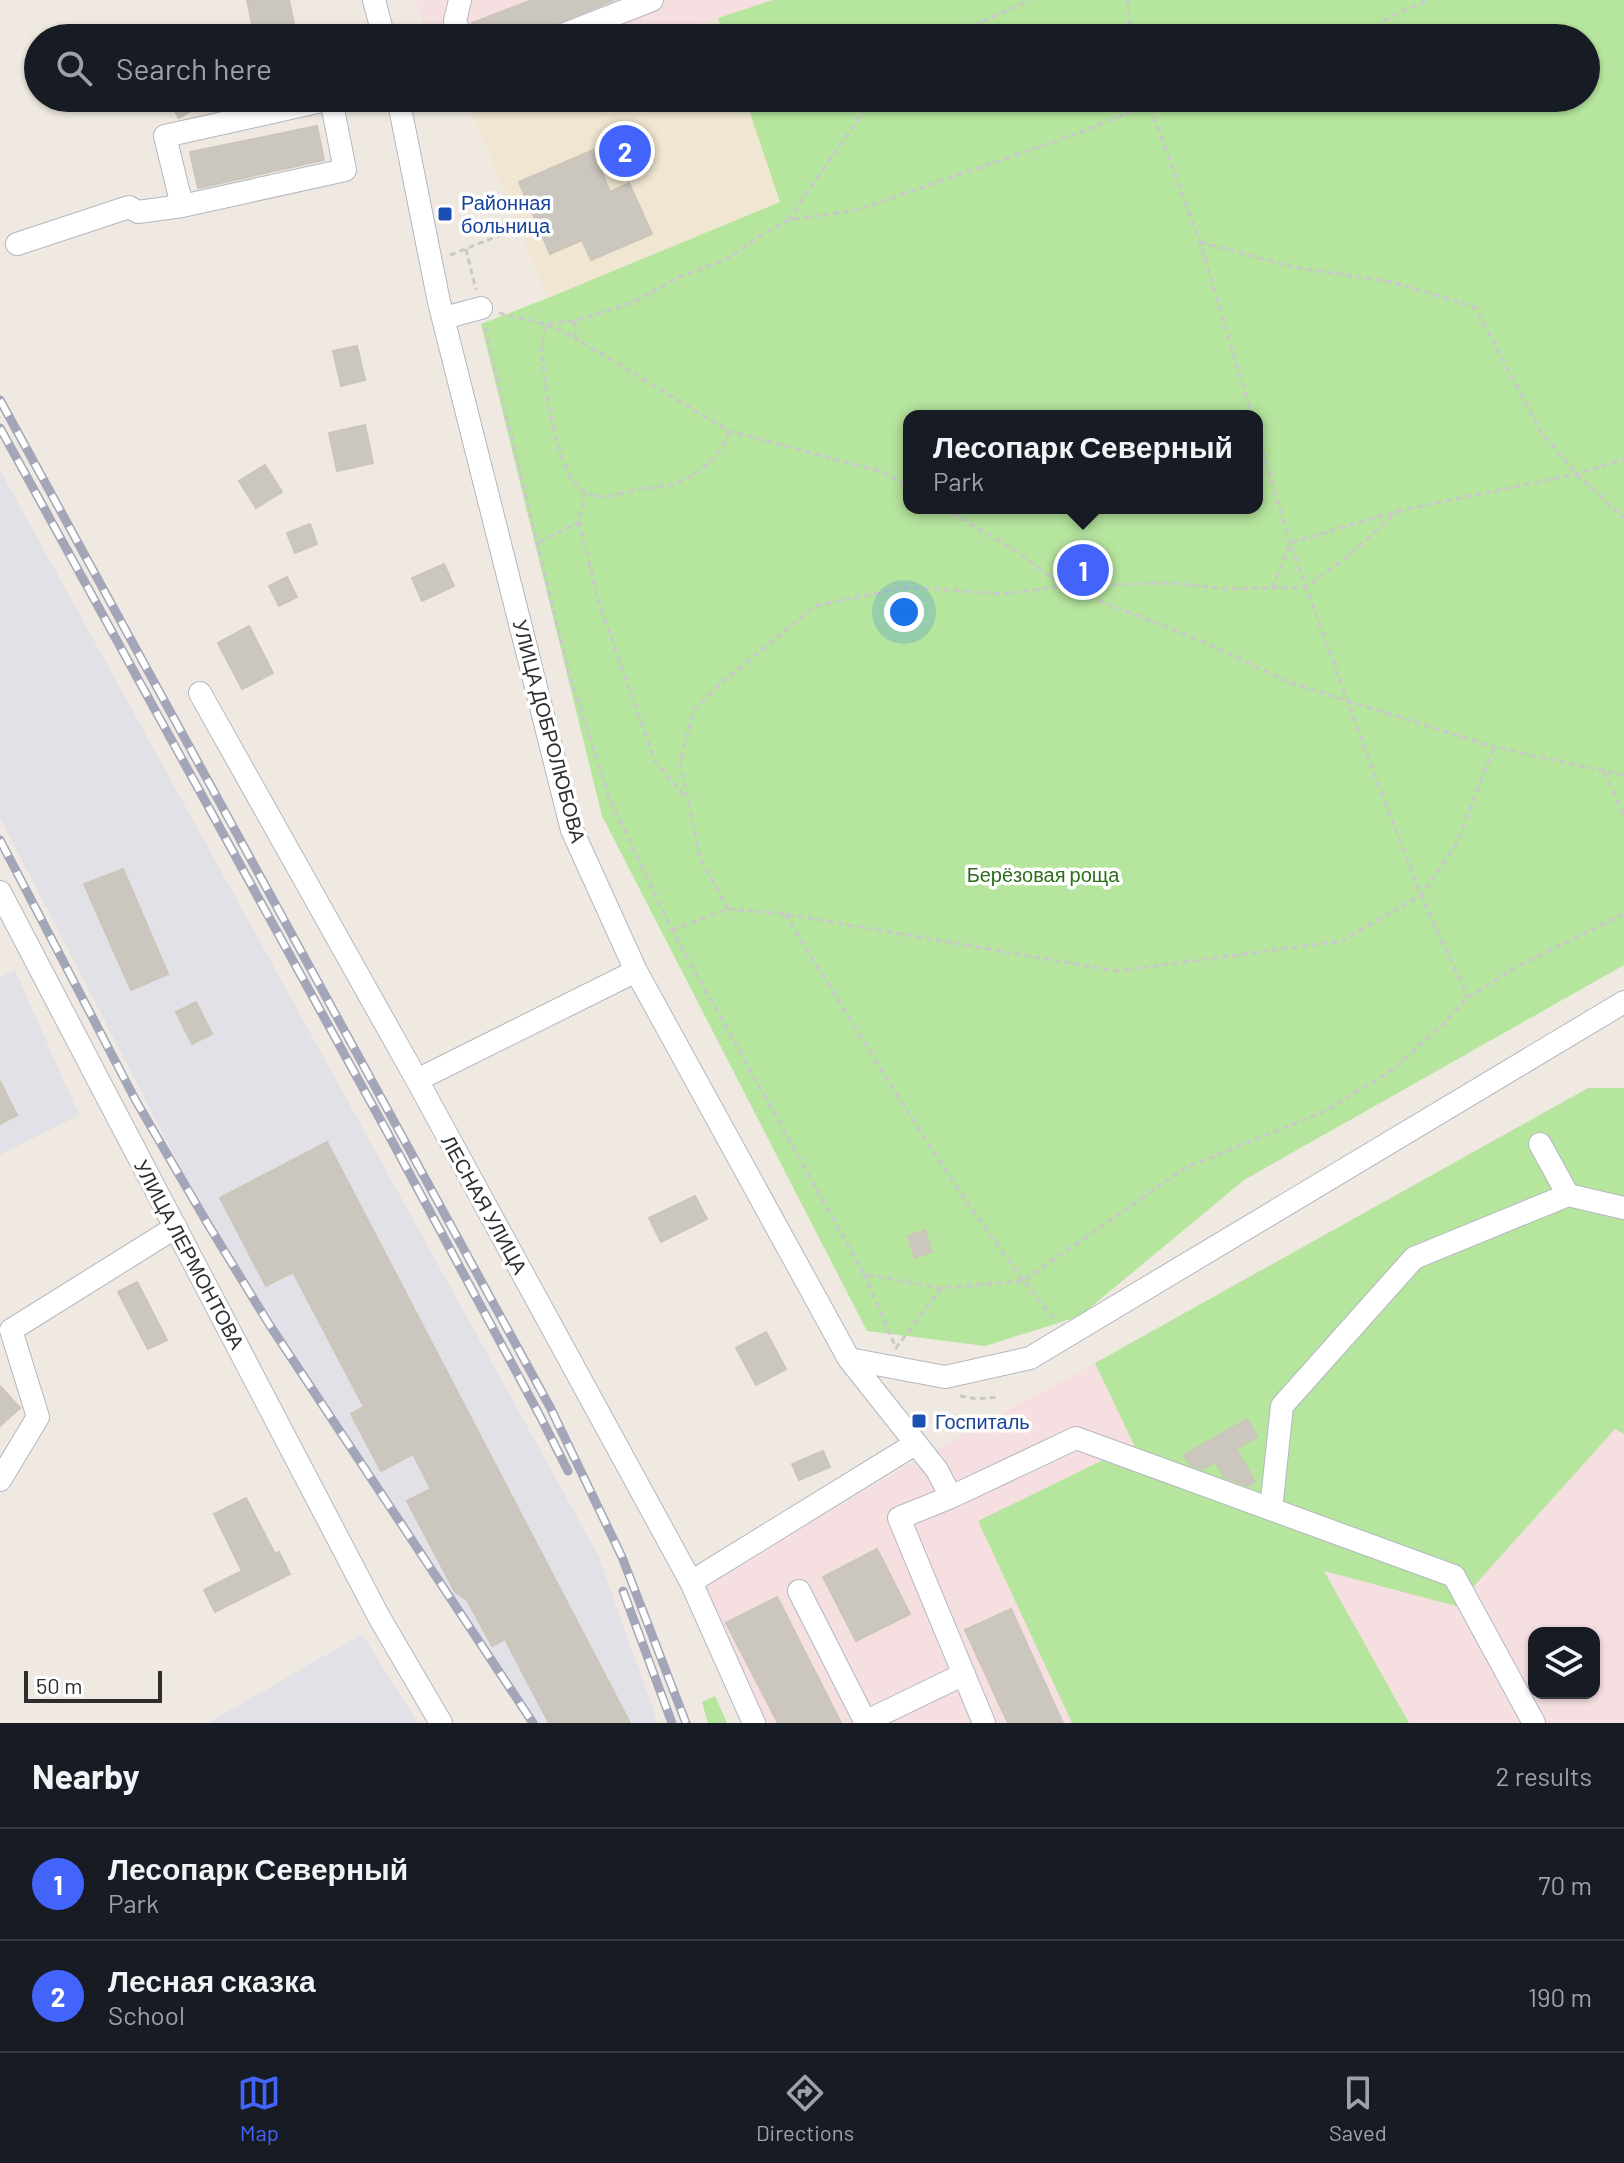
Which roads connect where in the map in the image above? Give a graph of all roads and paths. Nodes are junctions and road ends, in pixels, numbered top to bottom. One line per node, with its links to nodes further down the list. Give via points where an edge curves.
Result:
1 (374, 0): 7 (street)
2 (460, 0): 8 (street)
3 (652, 0): 9 (street)
4 (1030, 0): 10 (path)
5 (1128, 0): 11 (path)
6 (1428, 0): 12 (path)
7 (380, 24)
8 (456, 24)
9 (591, 24)
10 (977, 24)
11 (1129, 24)
12 (1380, 24)
13 (271, 112): 19 (street, via 165,136)
14 (335, 112): 19 (street, via 345,170)
15 (401, 112): 25 (street, УЛИЦА ДОБРОЛЮБОВА)
16 (863, 112): 20 (path)
17 (1131, 112): 20 (path, via 857,210)
18 (1152, 112): 22 (path)
19 (182, 206): 23 (street, via 138,212 129,207)
20 (788, 220): 28 (path, via 729,258 634,302)
21 (513, 230): 24 (path)
22 (1200, 242): 31 (path); 35 (path, via 1293,267 1392,282 1475,307 1541,432)
23 (17, 244)
24 (466, 249): 25 (path); 26 (path)
25 (432, 263): 27 (street, УЛИЦА ДОБРОЛЮБОВА)
26 (481, 308): 27 (street); 29 (path); 42 (path)
27 (444, 318): 60 (street, УЛИЦА ДОБРОЛЮБОВА, via 572,830)
28 (575, 321): 29 (path); 30 (path)
29 (545, 324): 30 (path); 37 (path, via 546,390 559,453)
30 (575, 338): 32 (path)
31 (1250, 410)
32 (729, 431): 36 (path, via 883,472); 37 (path, via 714,460 674,484 607,498)
33 (1263, 452): 43 (path)
34 (1624, 459): 35 (path)
35 (1577, 474): 38 (path); 40 (path)
36 (903, 484)
37 (585, 492): 41 (path)
38 (1398, 511): 43 (path); 45 (path)
39 (954, 514): 44 (path)
40 (1624, 518)
41 (579, 522): 42 (path); 52 (path, via 599,603 655,761)
42 (538, 543): 59 (path, via 569,673 609,797)
43 (1290, 543): 45 (path); 46 (path)
44 (1062, 586): 46 (path, via 1172,583); 48 (path, via 1202,641 1288,682); 52 (path, via 1005,594 906,587 815,606 694,710 680,762)
45 (1306, 587): 46 (path); 48 (path)
46 (1272, 588)
47 (200, 693): 63 (street, ЛЕСНАЯ УЛИЦА)
48 (1348, 701): 49 (path); 55 (path)
49 (1494, 747): 50 (path); 55 (path, via 1456,845)
50 (1604, 772): 51 (path); 53 (path)
51 (1624, 775)
52 (688, 800): 56 (path, via 700,858)
53 (1624, 816)
54 (0, 892): 67 (street, УЛИЦА ЛЕРМОНТОВА)
55 (1421, 895): 57 (path, via 1342,941 1117,971); 61 (path)
56 (728, 909): 57 (path); 59 (path)
57 (785, 914): 69 (path, via 933,1151)
58 (1624, 914): 61 (path)
59 (672, 930): 68 (path)
60 (636, 971): 63 (street); 73 (street, УЛИЦА ДОБРОЛЮБОВА)
61 (1468, 997): 69 (path, via 1391,1071 1321,1113 1185,1168)
62 (1622, 1008): 72 (street)
63 (417, 1080): 78 (street, ЛЕСНАЯ УЛИЦА)
64 (1540, 1144): 65 (street)
65 (1568, 1195): 66 (street); 77 (street, via 1414,1258 1282,1406)
66 (1624, 1208)
67 (176, 1227): 71 (street); 82 (street, УЛИЦА ЛЕРМОНТОВА, via 379,1617)
68 (864, 1274): 70 (path); 70 (path, via 896,1348)
69 (1023, 1281): 70 (path); 72 (path)
70 (941, 1288)
71 (5, 1326): 75 (street, via 38,1417)
72 (1067, 1336): 73 (street, via 1030,1358 945,1377)
73 (849, 1359): 74 (street, УЛИЦА ДОБРОЛЮБОВА)
74 (915, 1444): 76 (street, УЛИЦА ДОБРОЛЮБОВА); 78 (street)
75 (0, 1480)
76 (951, 1497): 77 (street, via 1076,1438); 80 (street, via 899,1518)
77 (1271, 1509): 85 (street, via 1454,1576)
78 (691, 1582): 83 (street, ЛЕСНАЯ УЛИЦА)
79 (799, 1591): 81 (street)
80 (964, 1674): 81 (street); 84 (street)
81 (866, 1722)
82 (441, 1723)
83 (754, 1723)
84 (984, 1723)
85 (1534, 1723)

